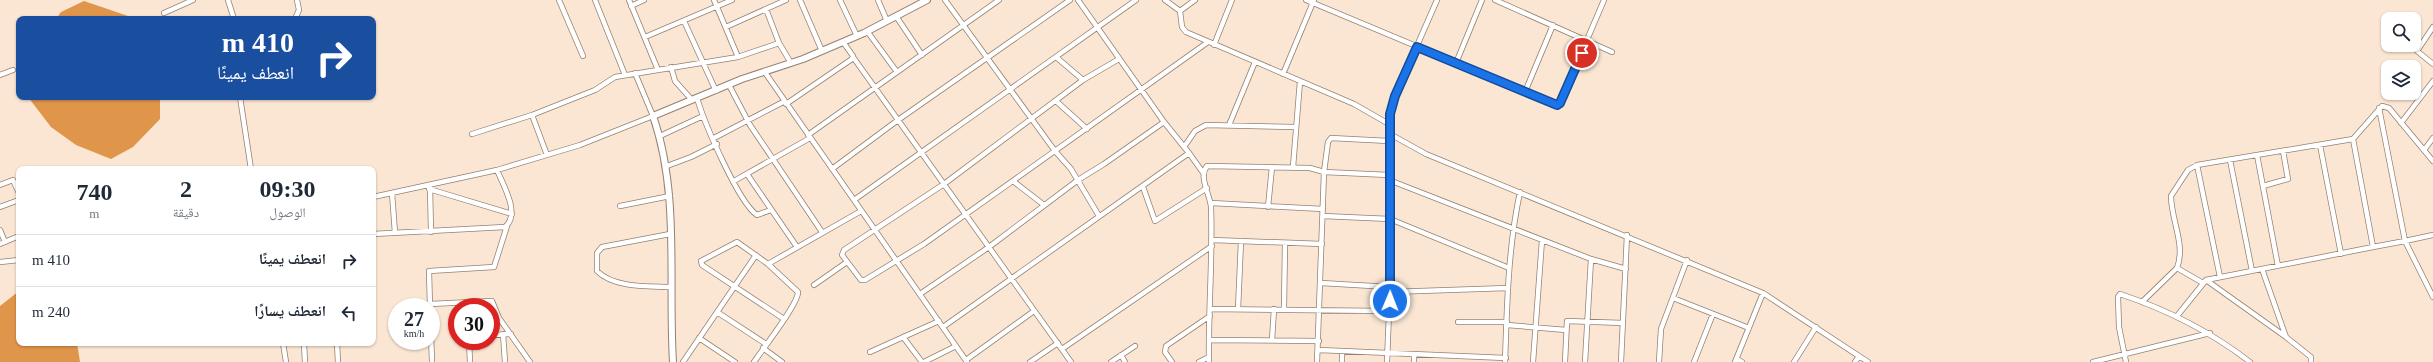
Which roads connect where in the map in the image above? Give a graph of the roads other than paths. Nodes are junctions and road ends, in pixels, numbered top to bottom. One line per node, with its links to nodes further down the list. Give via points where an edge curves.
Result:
1 (193, 0): 33 (street)
2 (228, 0): 34 (street)
3 (297, 0): 35 (street, via 299,10)
4 (559, 0): 56 (street)
5 (595, 0): 75 (street)
6 (629, 0): 29 (street)
7 (644, 0): 29 (street)
8 (714, 0): 30 (street)
9 (732, 0): 30 (street)
10 (786, 0): 31 (street)
11 (801, 0): 53 (street)
12 (840, 0): 45 (street)
13 (878, 0): 38 (street)
14 (945, 0): 39 (street)
15 (999, 0): 39 (street)
16 (1070, 0): 59 (street)
17 (1078, 0): 43 (street)
18 (1136, 0): 43 (street)
19 (1165, 0): 32 (street)
20 (1195, 0): 32 (street)
21 (1232, 0): 51 (street)
22 (1306, 0): 28 (street)
23 (1437, 0): 52 (street)
24 (1482, 0): 65 (street)
25 (1494, 0): 40 (street)
26 (1604, 0): 47 (street)
27 (923, 1): 36 (street)
28 (1314, 2): 52 (street); 73 (street)
29 (631, 6): 46 (street)
30 (716, 7): 37 (street); 41 (street)
31 (766, 9): 41 (street); 50 (street)
32 (1180, 12): 49 (street, via 1184,30)
33 (164, 13)
34 (233, 16)
35 (296, 16)
36 (896, 16): 38 (street); 55 (street)
37 (684, 21): 46 (street); 62 (street)
38 (887, 21): 44 (street)
39 (963, 25): 55 (street); 59 (street)
40 (1553, 26): 47 (street); 84 (street)
41 (726, 27): 57 (street)
42 (2433, 27): 66 (street, via 2417,51)
43 (1097, 29): 60 (street); 61 (street)
44 (867, 31): 45 (street); 72 (street)
45 (857, 36): 48 (street)
46 (645, 37): 69 (street)
47 (1587, 40): 54 (street); 84 (street, via 1558,105)
48 (843, 42): 53 (street); 58 (street)
49 (1208, 42): 51 (street); 83 (street)
50 (779, 43): 57 (street); 64 (street)
51 (1214, 45): 63 (street)
52 (1417, 47): 65 (street); 98 (street, via 1395,96)
53 (822, 51): 64 (street)
54 (1612, 52)
55 (922, 55): 72 (street)
56 (583, 56)
57 (738, 57): 62 (street)
58 (853, 57): 80 (street); 88 (street)
59 (986, 57): 81 (street); 93 (street)
60 (1056, 57): 76 (street); 81 (street)
61 (1119, 59): 76 (street); 83 (street)
62 (702, 61): 67 (street); 82 (street)
63 (1255, 62): 73 (street); 99 (street)
64 (790, 63): 70 (street)
65 (1456, 63): 84 (street)
66 (2433, 64)
67 (671, 67): 69 (street); 85 (street, via 675,81)
68 (13, 70): 74 (street)
69 (658, 70): 71 (street)
70 (764, 71): 79 (street); 88 (street)
71 (635, 72): 75 (street); 91 (street)
72 (897, 72): 80 (street)
73 (1283, 74): 77 (street)
74 (0, 75)
75 (625, 75): 90 (street)
76 (1083, 80): 87 (street)
77 (1300, 81): 98 (street, via 1367,110); 100 (street)
78 (2433, 81): 97 (street)
79 (729, 85): 82 (street); 95 (street)
80 (875, 88): 93 (street); 105 (street)
81 (1010, 89): 94 (street); 116 (street)
82 (716, 90): 85 (street)
83 (1142, 91): 96 (street); 101 (street)
84 (1525, 92)
85 (695, 99): 91 (street); 92 (street)
86 (240, 100): 124 (street)
87 (1056, 101): 94 (street); 101 (street)
88 (786, 102): 95 (street); 105 (street)
89 (2378, 108): 97 (street, via 2389,108); 108 (street); 178 (street)
90 (532, 115): 102 (street); 118 (street)
91 (653, 116): 104 (street); 118 (street, via 580,145)
92 (703, 116): 104 (street); 106 (street)
93 (898, 120): 116 (street); 128 (street)
94 (1033, 120): 114 (street); 137 (street)
95 (748, 121): 106 (street); 120 (street)
96 (1164, 122): 112 (street); 134 (street)
97 (2401, 122): 113 (street)
98 (1389, 124): 103 (street)
99 (1230, 125): 100 (street); 112 (street, via 1200,126)
100 (1295, 127): 127 (street)
101 (1087, 129): 114 (street)
102 (472, 134)
103 (1390, 134): 109 (street); 145 (street, via 1426,154)
104 (660, 136): 125 (street)
105 (809, 136): 120 (street); 128 (street)
106 (714, 138): 110 (street)
107 (2433, 138): 113 (street)
108 (2353, 139): 111 (street); 185 (street)
109 (1389, 141): 130 (street, via 1331,138 1328,142); 133 (street)
110 (717, 144): 125 (street, via 691,158); 135 (street)
111 (2320, 145): 115 (street); 186 (street)
112 (1184, 147): 117 (street)
113 (2424, 150): 122 (street)
114 (1055, 151): 134 (street); 136 (street)
115 (2283, 151): 119 (street); 139 (street, via 2288,179)
116 (921, 152): 137 (street); 148 (street)
117 (1189, 153): 132 (street); 142 (street)
118 (547, 155): 129 (street)
119 (2257, 155): 121 (street); 139 (street)
120 (773, 160): 131 (street); 168 (street)
121 (2230, 160): 123 (street); 200 (street)
122 (2433, 161)
123 (2197, 165): 197 (street, via 2188,170 2171,196 2180,249); 201 (street)
124 (251, 166)
125 (667, 166): 147 (street)
126 (1272, 167): 127 (street); 132 (street, via 1210,165); 154 (street)
127 (1293, 167): 130 (street)
128 (832, 169): 148 (street)
129 (497, 170): 141 (street); 158 (street)
130 (1324, 172): 133 (street); 157 (street)
131 (747, 174): 135 (street); 155 (street)
132 (1204, 174): 143 (street)
133 (1389, 178): 162 (street); 164 (street)
134 (1078, 180): 151 (street); 160 (street)
135 (734, 181): 155 (street, via 755,214 761,215)
136 (1013, 181): 151 (street); 159 (street)
137 (944, 184): 159 (street); 166 (street)
138 (0, 185): 140 (street, via 13,180)
139 (2263, 186): 195 (street)
140 (16, 187)
141 (430, 187): 144 (street); 158 (street); 167 (street)
142 (1143, 187): 143 (street, via 1155,221); 160 (street)
143 (1207, 188): 150 (street)
144 (392, 192): 146 (street); 169 (street)
145 (1520, 192): 164 (street); 172 (street)
146 (376, 196)
147 (670, 196): 152 (street); 171 (street)
148 (854, 200): 156 (street)
149 (16, 201): 153 (street)
150 (1211, 203): 154 (street); 175 (street)
151 (1044, 205): 184 (street)
152 (620, 206)
153 (0, 207)
154 (1268, 207): 157 (street)
155 (771, 210): 183 (street)
156 (861, 210): 166 (street); 168 (street)
157 (1323, 210): 161 (street)
158 (512, 214): 163 (street)
159 (965, 214): 184 (street); 193 (street)
160 (1099, 216): 202 (street)
161 (1323, 216): 162 (street); 181 (street)
162 (1390, 219): 196 (street); 209 (street)
163 (507, 226): 167 (street); 213 (street, via 494,267 429,271)
164 (1512, 228): 176 (street); 196 (street)
165 (0, 230): 179 (street)
166 (875, 230): 192 (street, via 844,250 842,255); 193 (street)
167 (431, 232): 169 (street)
168 (822, 232): 183 (street)
169 (395, 233): 170 (street)
170 (376, 234)
171 (670, 234): 207 (street); 207 (street, via 602,247 597,253 597,270 609,278 634,286)
172 (1627, 235): 190 (street); 198 (street)
173 (2433, 235): 178 (street)
174 (16, 237): 179 (street)
175 (1212, 240): 177 (street); 182 (street)
176 (1542, 240): 188 (street); 236 (street)
177 (1241, 241): 180 (street); 217 (street)
178 (2405, 241): 185 (street); 212 (street)
179 (2, 243)
180 (1285, 243): 181 (street); 219 (street)
181 (1322, 244): 204 (street)
182 (1212, 246): 216 (street); 256 (street)
183 (797, 247): 194 (street)
184 (989, 247): 202 (street); 211 (street)
185 (2373, 247): 186 (street)
186 (2341, 254): 195 (street)
187 (756, 255): 194 (street); 206 (street); 206 (street, via 736,242 701,261 702,265)
188 (1591, 259): 198 (street); 231 (street)
189 (16, 260): 191 (street)
190 (1687, 260): 210 (street); 214 (street)
191 (0, 262)
192 (847, 262): 193 (street, via 857,277 863,280); 205 (street)
193 (897, 262): 211 (street)
194 (768, 264): 228 (street, via 798,292 798,298)
195 (2278, 266): 199 (street)
196 (1509, 268): 208 (street)
197 (2178, 268): 203 (street); 215 (street)
198 (1626, 269): 233 (street)
199 (2262, 269): 200 (street); 244 (street)
200 (2252, 271): 201 (street)
201 (2220, 277): 203 (street)
202 (1011, 278): 221 (street); 234 (street)
203 (2204, 281): 226 (street); 244 (street)
204 (1321, 283): 209 (street); 220 (street)
205 (814, 285)
206 (734, 286): 223 (street); 228 (street)
207 (670, 287): 278 (street)
208 (1508, 288): 209 (street); 232 (street)
209 (1390, 289): 222 (street)
210 (1763, 293): 235 (street); 237 (street)
211 (920, 294): 229 (street)
212 (2433, 297)
213 (430, 298)
214 (1673, 298): 224 (street); 298 (street, via 1661,329)
215 (2142, 302): 226 (street); 265 (street, via 2119,295 2119,327)
216 (1210, 309): 217 (street); 225 (street)
217 (1238, 309): 218 (street)
218 (1274, 309): 219 (street); 247 (street)
219 (1284, 309): 220 (street)
220 (1320, 309): 222 (street); 248 (street)
221 (1034, 310): 249 (street); 270 (street)
222 (1389, 311): 262 (street)
223 (717, 312): 245 (street); 253 (street)
224 (1713, 314): 237 (street); 299 (street)
225 (1210, 316): 246 (street); 288 (street, via 1166,346 1165,352)
226 (2178, 316): 239 (street)
227 (500, 319): 242 (street)
228 (784, 319): 253 (street)
229 (939, 321): 234 (street); 243 (street)
230 (1458, 322): 232 (street)
231 (1587, 322): 233 (street); 238 (street, via 1568,321); 296 (street)
232 (1507, 323): 236 (street); 268 (street)
233 (1623, 323): 297 (street)
234 (943, 327): 254 (street)
235 (1816, 327): 266 (street); 301 (street)
236 (1536, 328): 238 (street); 294 (street)
237 (1749, 328): 269 (street)
238 (1566, 330): 295 (street)
239 (2210, 333): 265 (street); 306 (street)
240 (500, 334): 241 (street)
241 (503, 334): 242 (street); 276 (street)
242 (511, 334): 277 (street)
243 (903, 337): 260 (street); 283 (street)
244 (2286, 337): 307 (street, via 2311,357)
245 (699, 338): 279 (street); 280 (street)
246 (1209, 340): 247 (street); 267 (street)
247 (1272, 340): 248 (street)
248 (1319, 341): 259 (street)
249 (1058, 343): 256 (street); 284 (street)
250 (283, 346): 271 (street)
251 (304, 346): 272 (street)
252 (337, 346): 273 (street)
253 (765, 346): 281 (street); 282 (street)
254 (956, 346): 270 (street); 283 (street)
255 (1135, 346): 264 (street)
256 (1062, 348): 285 (street)
257 (432, 350): 274 (street)
258 (469, 350): 275 (street)
259 (1319, 350): 261 (street); 290 (street)
260 (870, 352)
261 (1342, 352): 262 (street); 291 (street)
262 (1388, 352): 263 (street); 292 (street)
263 (1414, 354): 268 (street); 293 (street)
264 (1121, 355): 286 (street); 287 (street)
265 (2125, 355): 304 (street); 305 (street)
266 (1859, 356): 302 (street); 303 (street)
267 (1209, 359): 289 (street)
268 (1505, 360)
269 (1736, 360): 300 (street)
270 (967, 361)
271 (286, 362)
272 (305, 362)
273 (338, 362)
274 (432, 362)
275 (470, 362)
276 (505, 362)
277 (530, 362)
278 (673, 362)
279 (683, 362)
280 (735, 362)
281 (754, 362)
282 (782, 362)
283 (923, 362)
284 (1030, 362)
285 (1071, 362)
286 (1111, 362)
287 (1126, 362)
288 (1172, 362)
289 (1199, 362)
290 (1317, 362)
291 (1342, 362)
292 (1387, 362)
293 (1414, 362)
294 (1533, 362)
295 (1565, 362)
296 (1585, 362)
297 (1621, 362)
298 (1659, 362)
299 (1694, 362)
300 (1742, 362)
301 (1794, 362)
302 (1855, 362)
303 (1868, 362)
304 (2093, 362)
305 (2126, 362)
306 (2250, 362)
307 (2311, 362)

